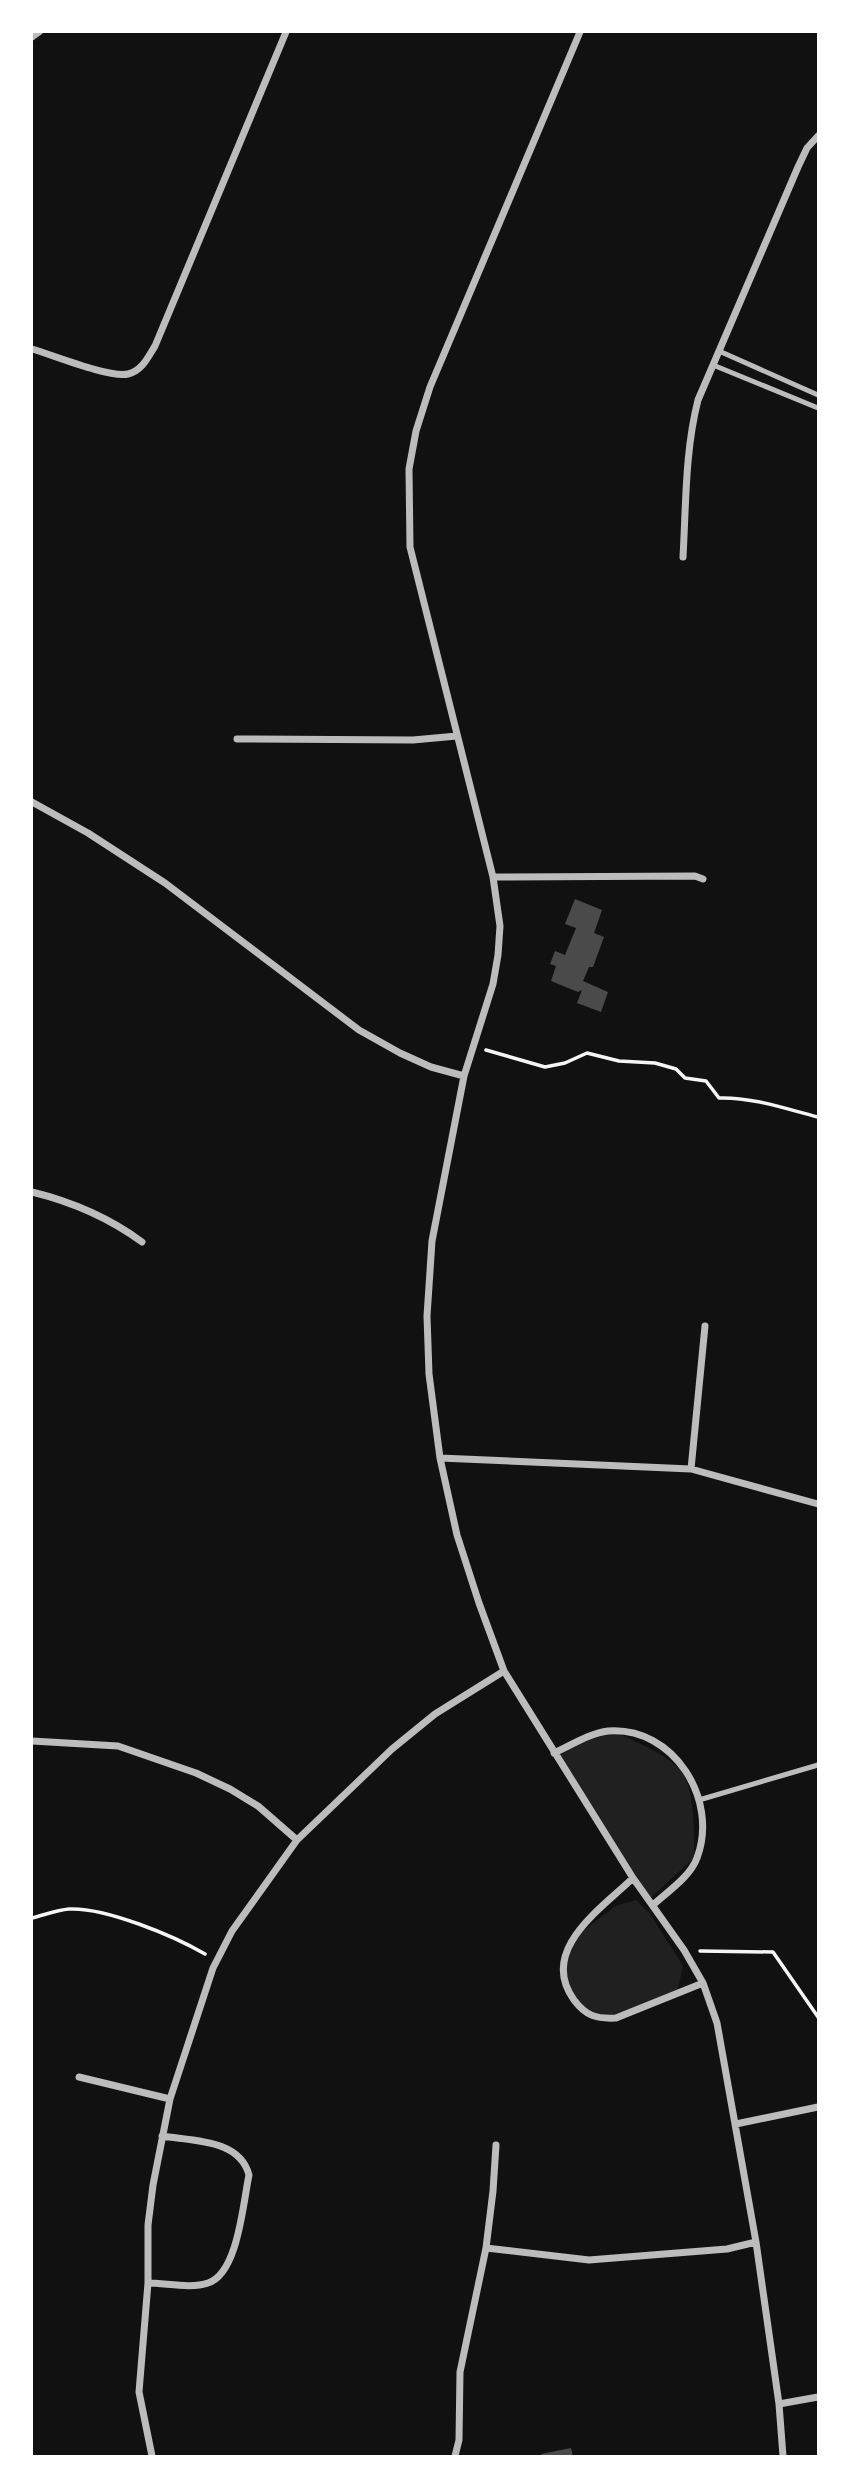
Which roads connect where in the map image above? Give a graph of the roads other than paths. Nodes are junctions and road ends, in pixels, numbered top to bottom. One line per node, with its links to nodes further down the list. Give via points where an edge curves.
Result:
1 (286, 32): 4 (street, via 145,362 129,374 114,374)
2 (580, 32): 10 (street, via 430,387 409,469 410,547)
3 (818, 136): 5 (street, via 798,167)
4 (32, 349)
5 (719, 351): 6 (street); 7 (lane)
6 (713, 366): 8 (lane); 9 (street, via 693,420)
7 (818, 395)
8 (818, 408)
9 (683, 557)
10 (457, 736): 11 (street); 13 (street)
11 (237, 739)
12 (32, 802): 15 (street, via 88,832 165,883 359,1030 400,1053)
13 (493, 877): 14 (street); 15 (street, via 499,926 494,984)
14 (703, 879)
15 (464, 1076): 19 (street, via 432,1241 428,1303 429,1374)
16 (32, 1192): 17 (street, via 95,1212)
17 (142, 1242)
18 (705, 1326): 20 (street)
19 (440, 1458): 20 (street); 22 (street, via 457,1535)
20 (691, 1469): 21 (street)
21 (818, 1504)
22 (504, 1671): 24 (street); 27 (street, via 435,1714 392,1749)
23 (32, 1741): 27 (street, via 118,1746 196,1773 258,1806)
24 (554, 1753): 26 (street, via 599,1732 622,1731 644,1737 681,1762); 28 (street)
25 (818, 1765): 26 (lane)
26 (699, 1800): 29 (street, via 702,1820 697,1859)
27 (297, 1840): 32 (street, via 232,1931 217,1960)
28 (633, 1878): 29 (street); 30 (street, via 569,1943 562,1966 568,1991 590,2017 616,2018)
29 (653, 1905): 30 (street)
30 (703, 1983): 34 (street, via 717,2023)
31 (79, 2077): 32 (street)
32 (170, 2099): 35 (street)
33 (818, 2107): 34 (street)
34 (736, 2124): 37 (street)
35 (162, 2136): 39 (street, via 148,2225); 39 (street, via 228,2148 246,2163 249,2175 225,2272 205,2285)
36 (496, 2145): 38 (street)
37 (756, 2242): 38 (street, via 727,2249 589,2260); 41 (street)
38 (486, 2248): 43 (street, via 460,2372)
39 (148, 2283): 42 (street, via 139,2392)
40 (818, 2397): 41 (street)
41 (779, 2404): 44 (street)
42 (152, 2456)
43 (455, 2456)
44 (783, 2456)

